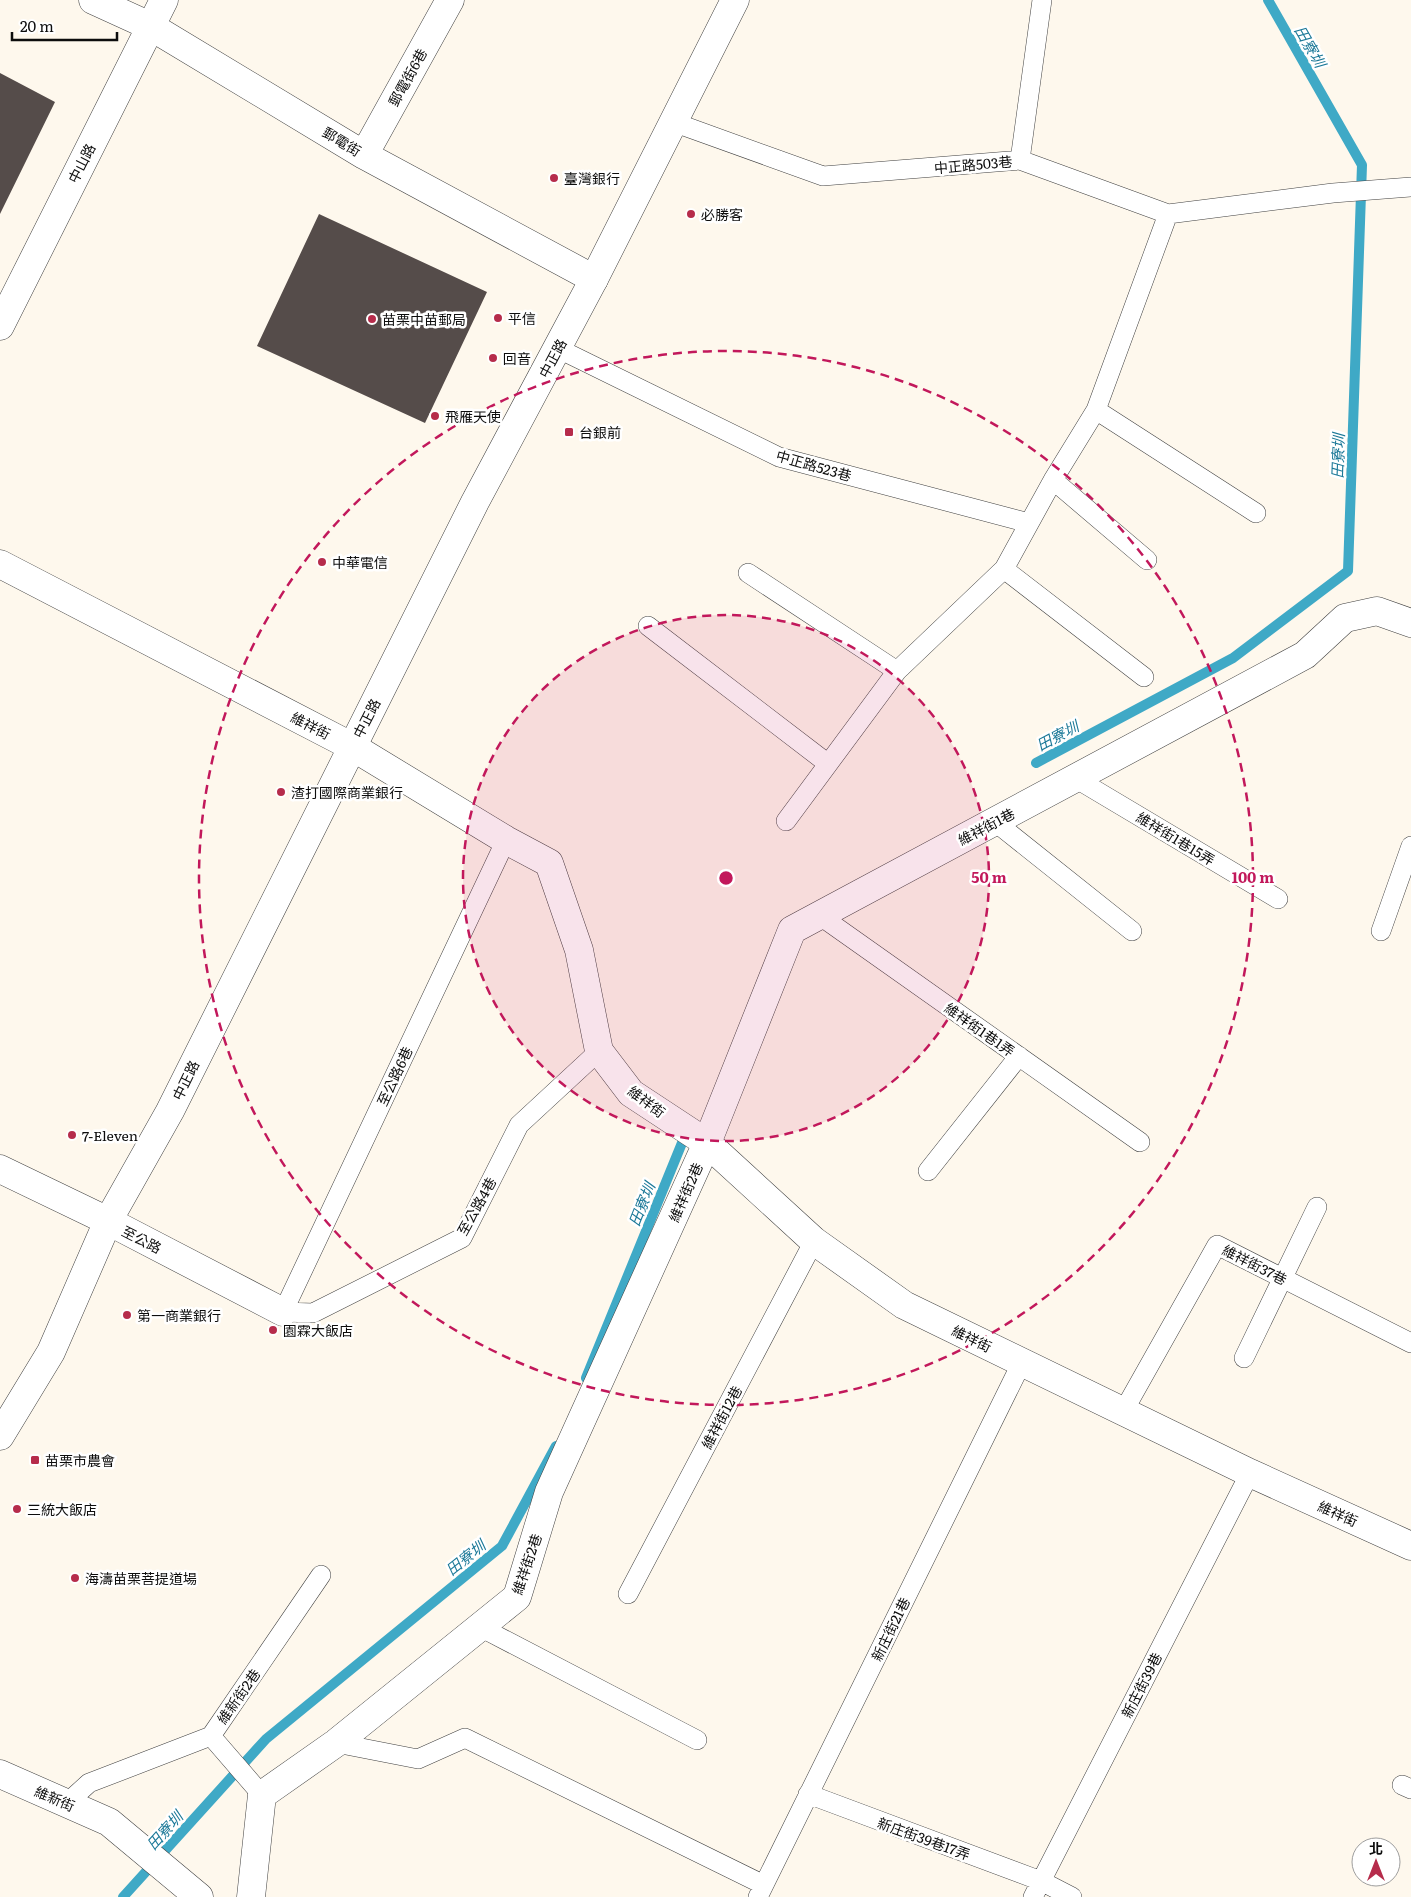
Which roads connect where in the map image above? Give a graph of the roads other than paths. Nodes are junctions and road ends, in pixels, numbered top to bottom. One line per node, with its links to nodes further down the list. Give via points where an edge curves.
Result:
1 (93, 0): 6 (street, 郵電街)
2 (164, 0): 6 (street, 中山路)
3 (450, 0): 8 (street, 郵電街6巷)
4 (735, 0): 7 (street, 中正路)
5 (1042, 0): 9 (lane)
6 (150, 26): 8 (street, 郵電街); 13 (street, 中山路)
7 (673, 122): 9 (lane, 中正路503巷, via 823,176); 12 (street, 中正路)
8 (364, 155): 12 (street, 郵電街)
9 (1020, 160): 11 (lane, 中正路503巷)
10 (1411, 187): 11 (lane, 中正路503巷, via 1332,193)
11 (1168, 214): 15 (lane)
12 (594, 279): 14 (street, 中正路)
13 (0, 326)
14 (557, 348): 18 (lane, 中正路523巷, via 779,456); 27 (street, 中正路)
15 (1096, 410): 16 (lane); 17 (lane)
16 (1053, 480): 18 (lane); 19 (lane)
17 (1256, 513)
18 (1029, 523): 21 (lane)
19 (1147, 560)
20 (0, 564): 27 (street, 維祥街)
21 (1004, 568): 25 (lane); 26 (lane)
22 (748, 573): 25 (lane)
23 (1411, 623): 29 (street, 維祥街1巷, via 1377,611 1345,618 1305,656)
24 (648, 626): 28 (lane)
25 (896, 671): 28 (lane)
26 (1144, 677)
27 (351, 746): 32 (street, 維祥街); 45 (street, 中正路, via 170,1111)
28 (827, 763): 30 (lane)
29 (1075, 778): 31 (street, 維祥街1巷); 34 (lane, 維祥街1巷15弄)
30 (786, 821)
31 (994, 821): 35 (street, 維祥街1巷); 36 (lane)
32 (506, 840): 38 (street, 維祥街, via 548,863 579,950); 48 (lane, 至公路6巷)
33 (1411, 846): 37 (lane)
34 (1278, 899)
35 (819, 915): 39 (lane, 維祥街1巷1弄); 41 (street, 維祥街1巷, via 792,930)
36 (1132, 932)
37 (1380, 932)
38 (599, 1050): 41 (street, 維祥街, via 631,1092); 48 (lane, 至公路4巷, via 519,1125 462,1238 313,1313)
39 (1019, 1056): 40 (lane, 維祥街1巷1弄); 43 (lane)
40 (1140, 1142)
41 (707, 1143): 46 (street, 維祥街); 58 (street, 維祥街2巷, via 549,1492 517,1597)
42 (0, 1169): 45 (street, 至公路)
43 (928, 1171)
44 (1317, 1207): 47 (lane)
45 (108, 1222): 48 (street, 至公路); 53 (street, 中正路, via 51,1352)
46 (814, 1241): 51 (street, 維祥街, via 904,1306); 57 (lane, 維祥街12巷)
47 (1284, 1279): 49 (lane, 維祥街37巷); 50 (lane); 52 (lane, 維祥街37巷, via 1217,1245)
48 (283, 1312)
49 (1411, 1343)
50 (1244, 1358)
51 (1022, 1362): 52 (street, 維祥街); 63 (lane, 新庄街21巷)
52 (1123, 1412): 54 (street, 維祥街)
53 (0, 1436)
54 (1250, 1473): 55 (street, 維祥街); 66 (lane, 新庄街39巷)
55 (1411, 1546)
56 (321, 1575): 59 (lane, 維新街2巷)
57 (628, 1594)
58 (480, 1627): 60 (lane); 61 (street, 維祥街2巷)
59 (211, 1736): 64 (lane); 65 (lane, 維新街2巷, via 89,1783)
60 (697, 1740)
61 (336, 1742): 64 (street, 維祥街2巷); 67 (lane, via 418,1759 465,1738)
62 (0, 1774): 65 (street, 維新街)
63 (808, 1794): 66 (lane, 新庄街39巷17弄); 67 (lane, 新庄街21巷)
64 (262, 1795): 69 (street)
65 (67, 1803): 68 (street, 維新街, via 109,1822)
66 (1037, 1889): 70 (lane, 新庄街39巷17弄)
67 (761, 1891)
68 (199, 1897)
69 (251, 1897)
70 (1072, 1897)

